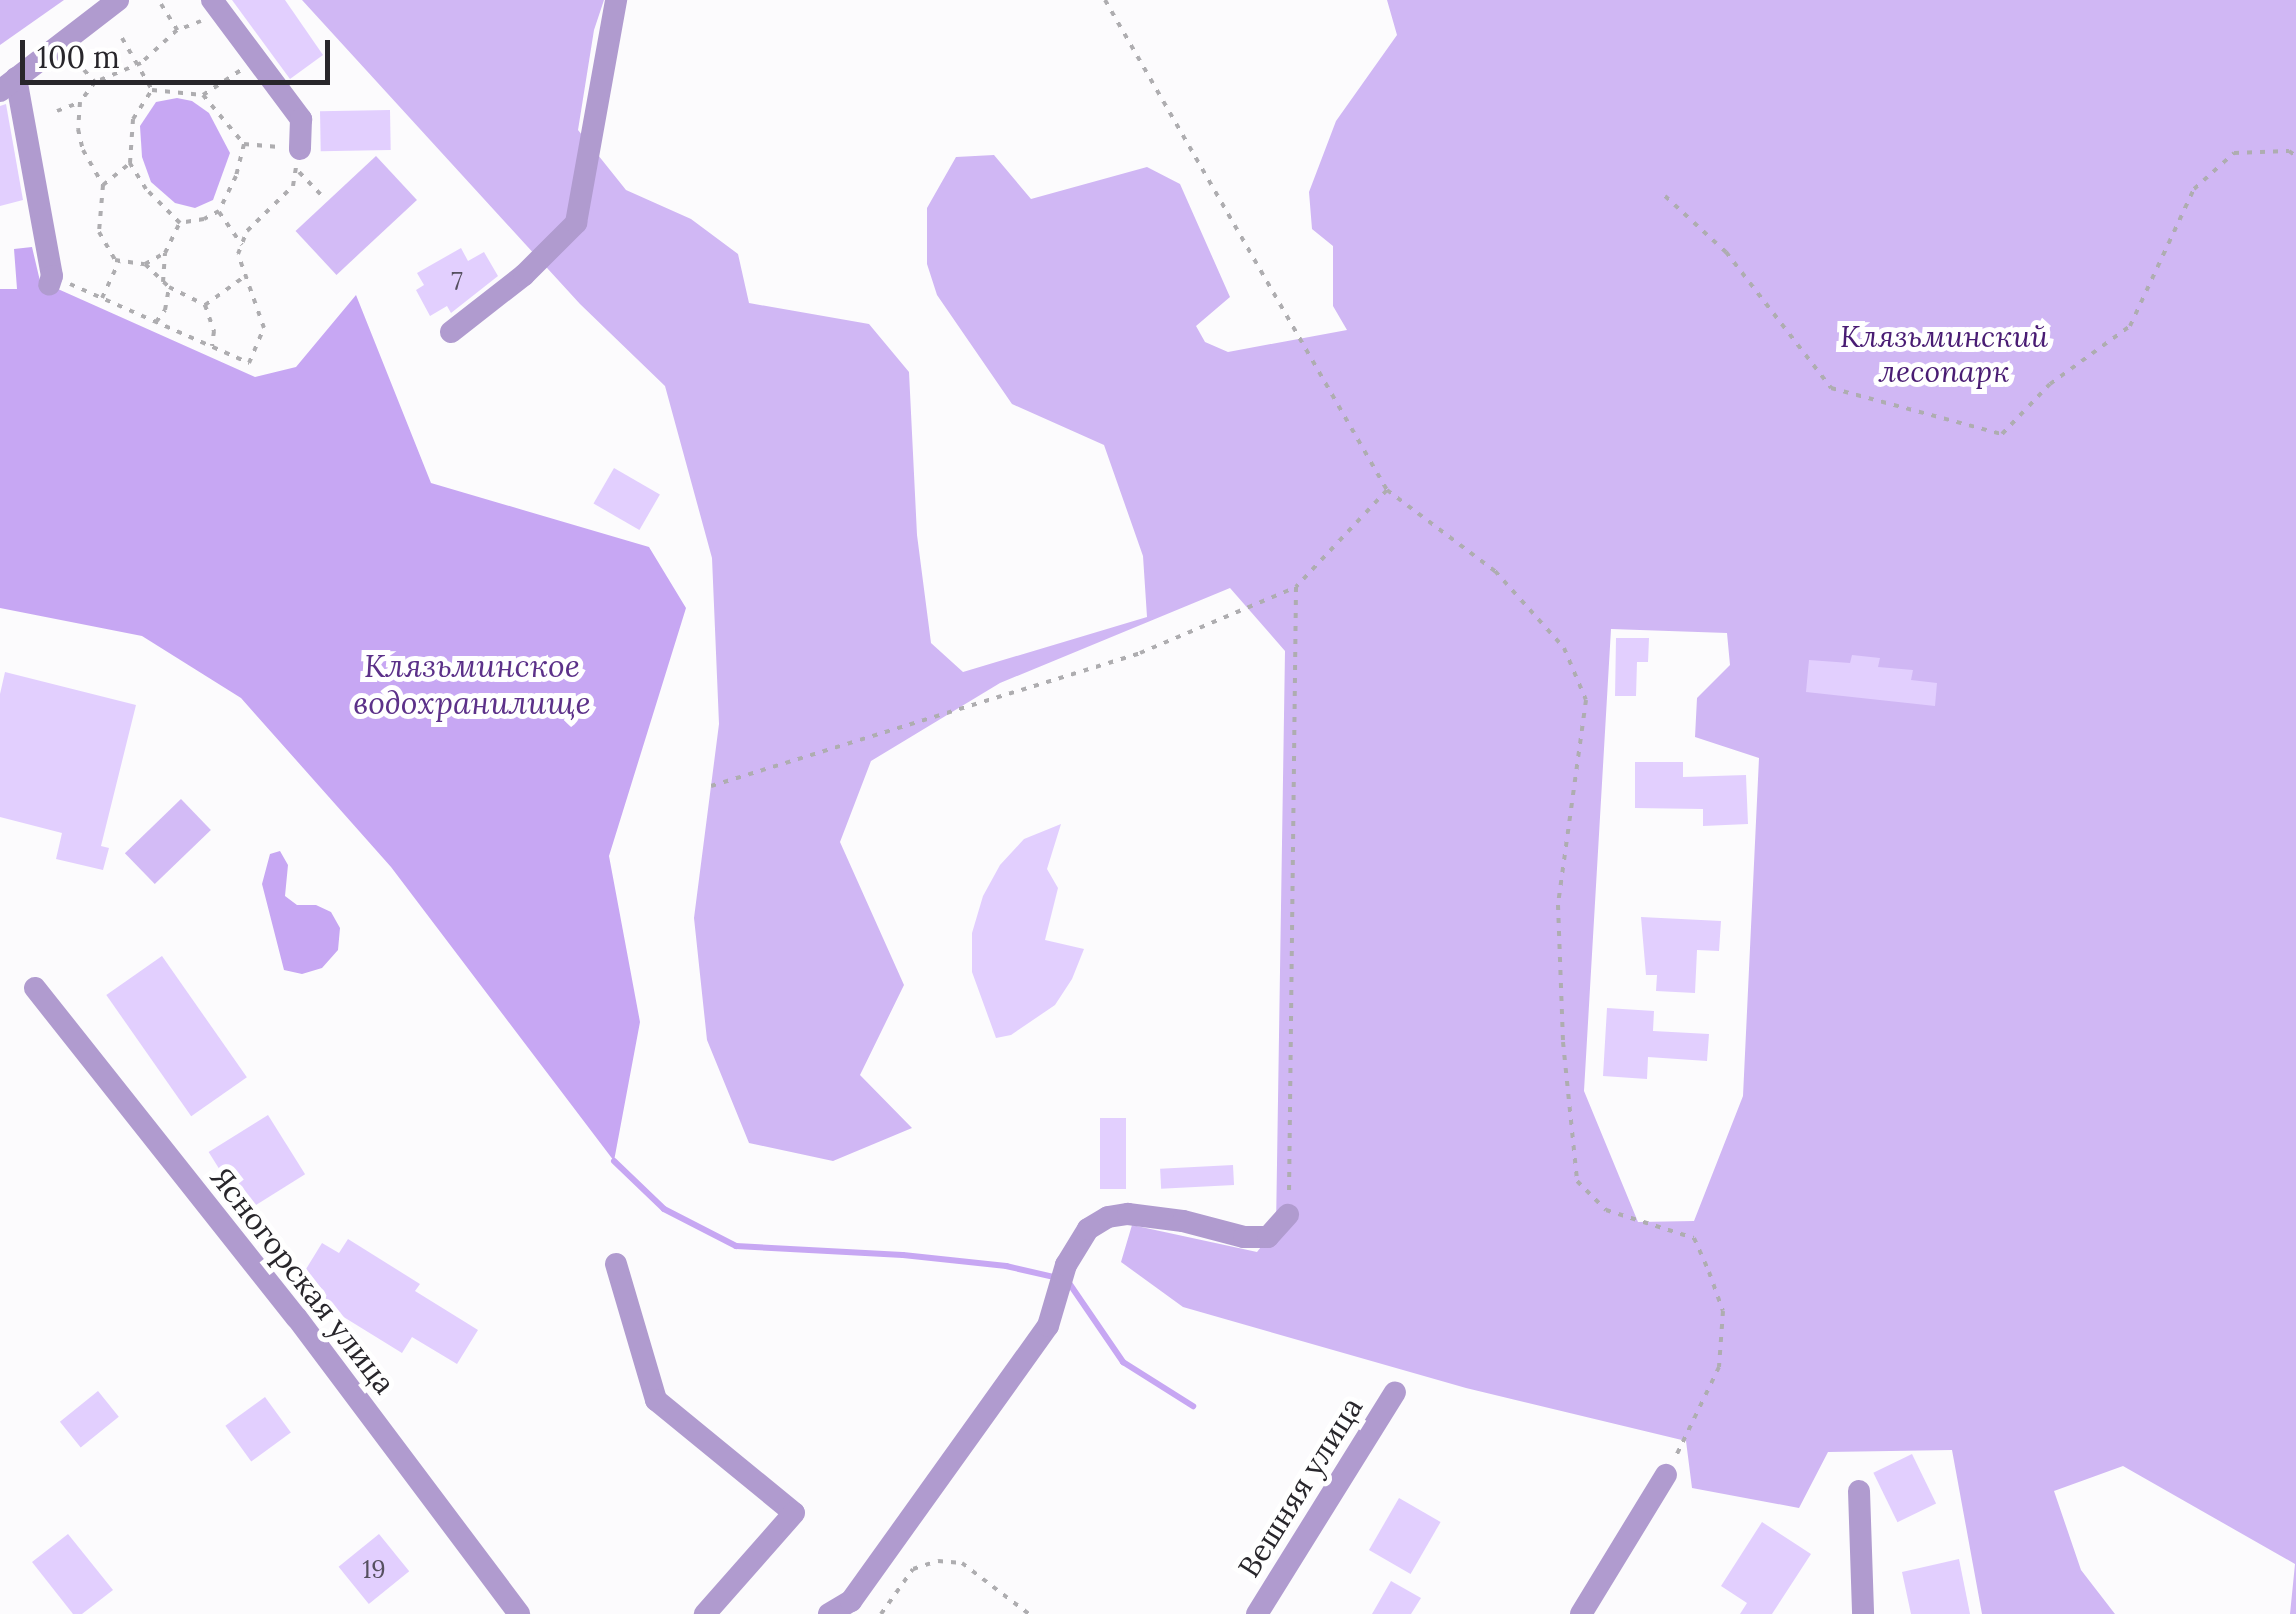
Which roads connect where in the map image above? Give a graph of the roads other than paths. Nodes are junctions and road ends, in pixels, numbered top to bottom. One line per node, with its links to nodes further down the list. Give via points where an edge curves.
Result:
1 (118, 0): 4 (street)
2 (616, 0): 7 (street, via 576,222 524,275)
3 (219, 9): 5 (street, via 300,120)
4 (8, 85): 6 (street)
5 (298, 158)
6 (50, 280)
7 (451, 332)
8 (36, 988): 14 (street, Ясногорская улица, via 298,1318)
9 (1288, 1214): 16 (street, via 1268,1237 1128,1214 1088,1229 1063,1276 1048,1326 851,1601)
10 (616, 1264): 15 (street, via 656,1400 794,1514)
11 (1395, 1392): 17 (street, Вешняя улица)
12 (1666, 1476): 18 (street)
13 (1859, 1491): 19 (street)
14 (518, 1614)
15 (705, 1614)
16 (828, 1614)
17 (1257, 1614)
18 (1581, 1614)
19 (1863, 1614)

